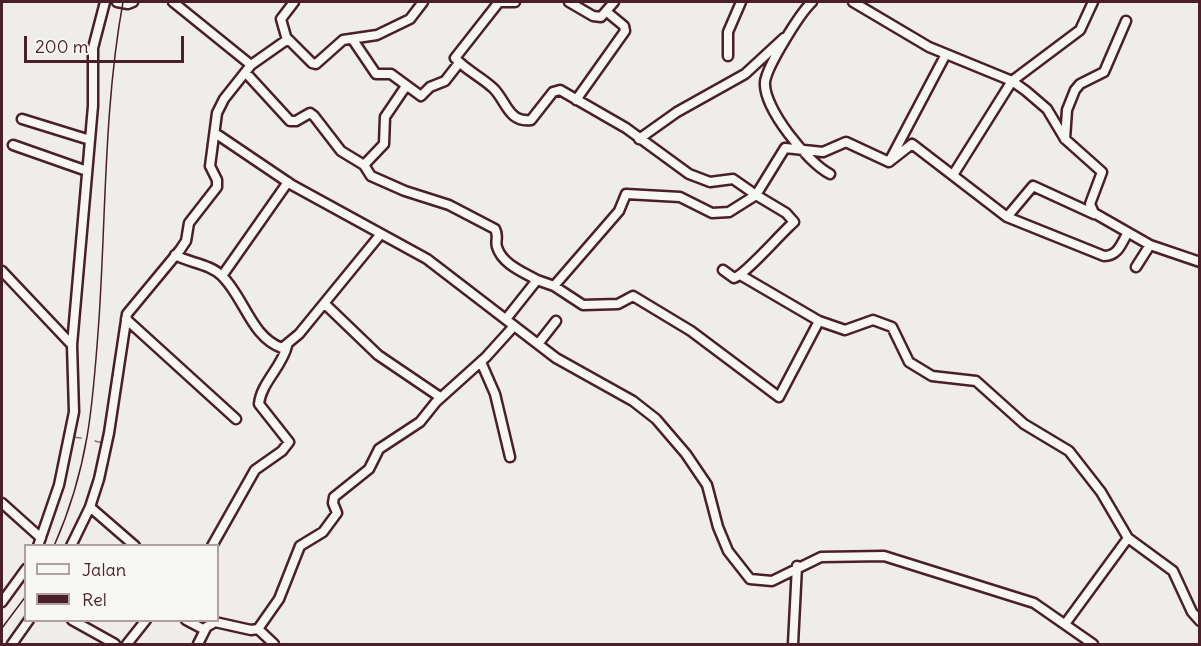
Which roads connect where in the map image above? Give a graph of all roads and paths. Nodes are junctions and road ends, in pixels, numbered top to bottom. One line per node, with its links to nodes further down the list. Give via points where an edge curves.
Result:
1 (105, 2): 31 (street, via 94,37)
2 (117, 2): 3 (street)
3 (133, 2)
4 (173, 2): 23 (street)
5 (294, 2): 19 (street, via 281,19)
6 (423, 2): 18 (street, via 410,19 377,35)
7 (500, 2): 8 (street); 22 (street, via 455,56)
8 (515, 2)
9 (569, 2): 15 (street, via 593,16 601,17)
10 (614, 2): 15 (street)
11 (741, 2): 21 (street, via 728,32)
12 (812, 2): 17 (street)
13 (853, 2): 20 (street)
14 (1093, 2): 24 (street, via 1080,30)
15 (607, 12): 26 (street, via 625,31)
16 (1126, 21): 30 (street, via 1104,72 1075,90 1067,110)
17 (789, 34): 29 (street, via 744,74); 33 (street, via 766,78 765,89)
18 (353, 39): 19 (street, via 340,42 314,64); 25 (street, via 376,74 391,74)
19 (287, 40): 23 (street)
20 (946, 54): 24 (street); 34 (street)
21 (728, 56)
22 (459, 63): 25 (street, via 445,81 430,87 422,96); 26 (street, via 494,89 506,109 523,120 534,117 556,90)
23 (248, 69): 28 (street, via 224,99 217,113); 35 (street, via 288,119 296,121 312,114 344,154)
24 (1012, 81): 30 (street, via 1041,102); 38 (street)
25 (406, 86): 35 (street, via 385,117 384,144)
26 (576, 100): 29 (street)
27 (22, 119): 31 (street)
28 (215, 133): 39 (street); 46 (street, via 210,166 217,187 189,224 186,241)
29 (639, 139): 40 (street, via 689,174 710,182 733,179)
30 (1065, 139): 41 (street, via 1102,172 1090,204)
31 (90, 140): 36 (street)
32 (13, 145): 36 (street)
33 (801, 150): 34 (street, via 823,152 846,142); 37 (street); 40 (street, via 785,148)
34 (889, 162): 38 (street, via 912,144)
35 (364, 165): 53 (street, via 379,180 449,205 495,229 501,255)
36 (87, 171): 62 (street)
37 (830, 174)
38 (953, 175): 42 (street)
39 (288, 182): 44 (street); 51 (street)
40 (756, 195): 52 (street, via 794,222); 54 (street, via 729,212 712,213 680,197 626,194 619,212)
41 (1097, 216): 42 (street, via 1033,186); 43 (street)
42 (1007, 217): 43 (street, via 1104,256 1119,250)
43 (1127, 234): 45 (street)
44 (380, 235): 55 (street); 57 (street, via 427,259)
45 (1150, 245): 47 (street); 48 (street)
46 (175, 255): 51 (street); 56 (street)
47 (1200, 262)
48 (1136, 267)
49 (723, 270): 52 (street, via 734,278)
50 (2, 271): 62 (street)
51 (222, 276): 63 (street, via 263,335 278,347)
52 (742, 276): 59 (street)
53 (537, 280): 54 (street); 57 (street)
54 (554, 286): 59 (street, via 583,305 618,304 633,296 691,331 779,397)
55 (325, 304): 63 (street); 65 (street, via 378,355)
56 (126, 318): 66 (street); 69 (street, via 109,432)
57 (506, 319): 60 (street)
58 (556, 321): 61 (street)
59 (819, 321): 70 (street, via 845,330 873,320 892,327 909,362 932,376 976,381 1024,424 1069,451 1101,492)
60 (514, 326): 61 (street); 64 (street)
61 (538, 344): 75 (street, via 633,400 656,419 707,485 728,551 750,579 772,581)
62 (72, 345): 71 (street, via 72,428 59,485)
63 (287, 346): 74 (street, via 259,404 289,442 255,470)
64 (481, 362): 65 (street); 67 (street, via 495,394)
65 (441, 397): 85 (street, via 420,422 379,449 369,469 334,497 334,520 300,546 279,599)
66 (236, 419)
67 (510, 457)
68 (2, 503): 71 (street)
69 (90, 507): 72 (street); 73 (street)
70 (1128, 538): 78 (street, via 1173,571); 83 (street)
71 (39, 542)
72 (72, 544)
73 (133, 544)
74 (213, 544)
75 (797, 566): 83 (street, via 821,557 884,556 1034,603); 91 (street)
76 (24, 572): 77 (street)
77 (2, 602)
78 (1200, 621)
79 (28, 622): 86 (street)
80 (74, 622): 87 (street)
81 (145, 622): 88 (street)
82 (188, 622): 84 (street)
83 (1065, 624): 92 (street)
84 (206, 628): 85 (street, via 215,622); 89 (street)
85 (258, 629): 90 (street)
86 (12, 645)
87 (115, 645)
88 (127, 645)
89 (198, 645)
90 (274, 645)
91 (793, 645)
92 (1093, 645)

